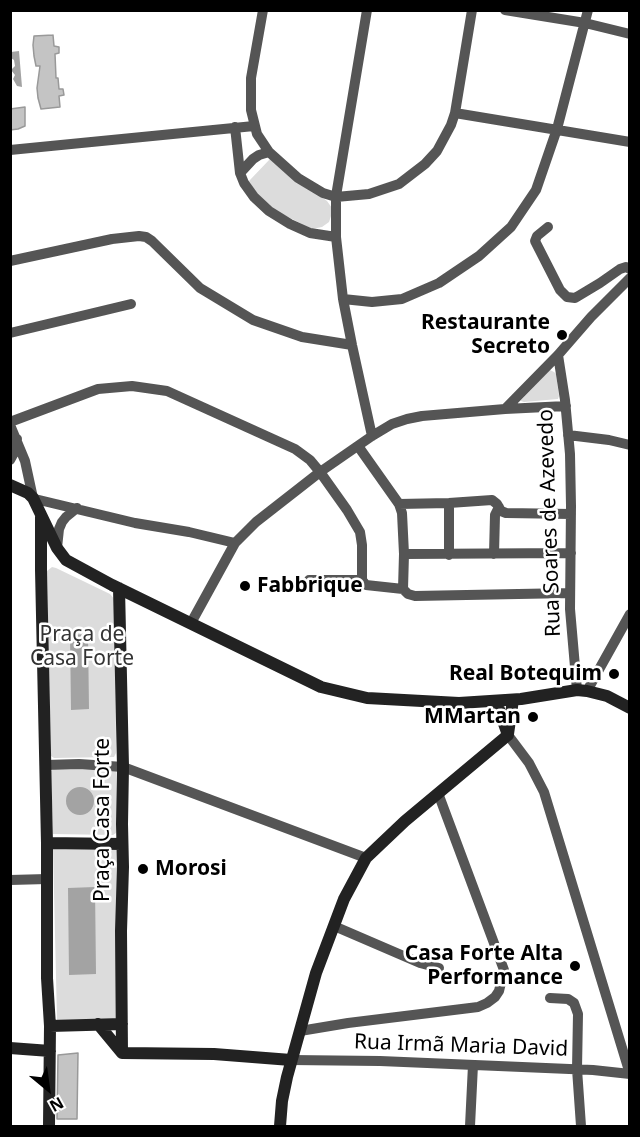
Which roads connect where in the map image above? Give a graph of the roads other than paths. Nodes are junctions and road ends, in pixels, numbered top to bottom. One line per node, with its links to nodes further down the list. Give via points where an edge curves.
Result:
1 (263, 10): 9 (street, via 251,78)
2 (367, 10): 16 (street)
3 (472, 10): 8 (street)
4 (505, 10): 6 (street)
5 (588, 10): 6 (street)
6 (585, 23): 7 (street); 11 (street)
7 (630, 34)
8 (455, 113): 11 (street); 16 (street, via 437,151 399,184 369,194)
9 (254, 126): 10 (street); 14 (street)
10 (235, 127): 13 (street); 15 (street)
11 (557, 129): 12 (street); 22 (street, via 536,190 511,227 479,256 439,283 402,298 372,302)
12 (630, 142)
13 (10, 150)
14 (269, 152): 15 (street, via 252,159); 16 (street, via 298,178)
15 (240, 172): 18 (street, via 249,190 269,211 310,234)
16 (336, 196): 18 (street)
17 (548, 227): 20 (street, via 535,241 567,297 575,298 620,269)
18 (336, 237): 22 (street)
19 (10, 261): 25 (street, via 112,239 147,237 200,288 253,320 302,337)
20 (630, 269)
21 (630, 278): 26 (street)
22 (343, 299): 25 (street)
23 (131, 304): 24 (street)
24 (10, 333)
25 (352, 345): 30 (street)
26 (558, 355): 27 (street, Rua Soares de Azevedo); 28 (street)
27 (566, 406): 28 (street); 31 (street, Rua Soares de Azevedo)
28 (505, 409): 30 (street, via 422,416 392,424)
29 (10, 424): 32 (street); 36 (street, via 98,388 132,386 166,391 295,449)
30 (372, 435): 33 (street)
31 (568, 435): 34 (street); 44 (street, Rua Soares de Azevedo)
32 (17, 439): 35 (street); 38 (street)
33 (358, 446): 36 (street); 40 (street)
34 (630, 446)
35 (10, 460)
36 (321, 472): 45 (street); 52 (street, via 360,532)
37 (10, 485): 38 (street)
38 (34, 499): 42 (street); 43 (street)
39 (449, 503): 40 (street); 41 (street, via 492,500); 50 (street)
40 (399, 504): 49 (street)
41 (499, 507): 44 (street, via 506,513); 48 (street, via 495,515)
42 (77, 508): 45 (street); 46 (street, via 62,522)
43 (41, 512): 46 (street); 63 (street)
44 (571, 514): 47 (street, Rua Soares de Azevedo)
45 (235, 543): 57 (street)
46 (57, 548): 53 (street, via 66,560)
47 (571, 553): 48 (street); 55 (street, Rua Soares de Azevedo)
48 (494, 554): 50 (street)
49 (404, 555): 50 (street); 54 (street)
50 (449, 555)
51 (309, 580): 52 (street)
52 (362, 580): 54 (street, via 368,586)
53 (119, 588): 57 (street); 64 (street, Praça Casa Forte)
54 (403, 589): 55 (street, via 415,596)
55 (570, 593): 58 (street, Rua Soares de Azevedo)
56 (630, 614): 58 (street)
57 (191, 623): 60 (street, via 321,687 341,693 409,701)
58 (582, 691): 59 (street); 61 (street, via 607,696)
59 (513, 700): 60 (street); 62 (street)
60 (496, 701): 62 (street)
61 (630, 708)
62 (508, 735): 65 (street); 84 (street, via 544,792)
63 (46, 765): 64 (street); 66 (street)
64 (123, 767): 67 (street, Praça Casa Forte); 68 (street)
65 (438, 793): 68 (street); 77 (street, via 504,970 495,997 478,1007)
66 (47, 843): 67 (street); 69 (street)
67 (122, 844): 75 (street, Praça Casa Forte)
68 (366, 858): 71 (street)
69 (46, 879): 70 (street); 76 (street)
70 (10, 880)
71 (334, 927): 72 (street); 77 (street)
72 (439, 968)
73 (550, 998): 83 (street, via 568,999 576,1008)
74 (98, 1024): 75 (street); 76 (street); 80 (street)
75 (122, 1024): 80 (street, Praça Casa Forte)
76 (50, 1026): 79 (street)
77 (300, 1031): 81 (street)
78 (10, 1048): 79 (street)
79 (50, 1052): 85 (street)
80 (122, 1053): 81 (street)
81 (291, 1060): 82 (street, Rua Irmã Maria David); 86 (street)
82 (473, 1065): 83 (street, Rua Irmã Maria David); 87 (street)
83 (577, 1070): 84 (street, Rua Irmã Maria David); 88 (street)
84 (630, 1074)
85 (48, 1126)
86 (280, 1126)
87 (470, 1126)
88 (581, 1126)

